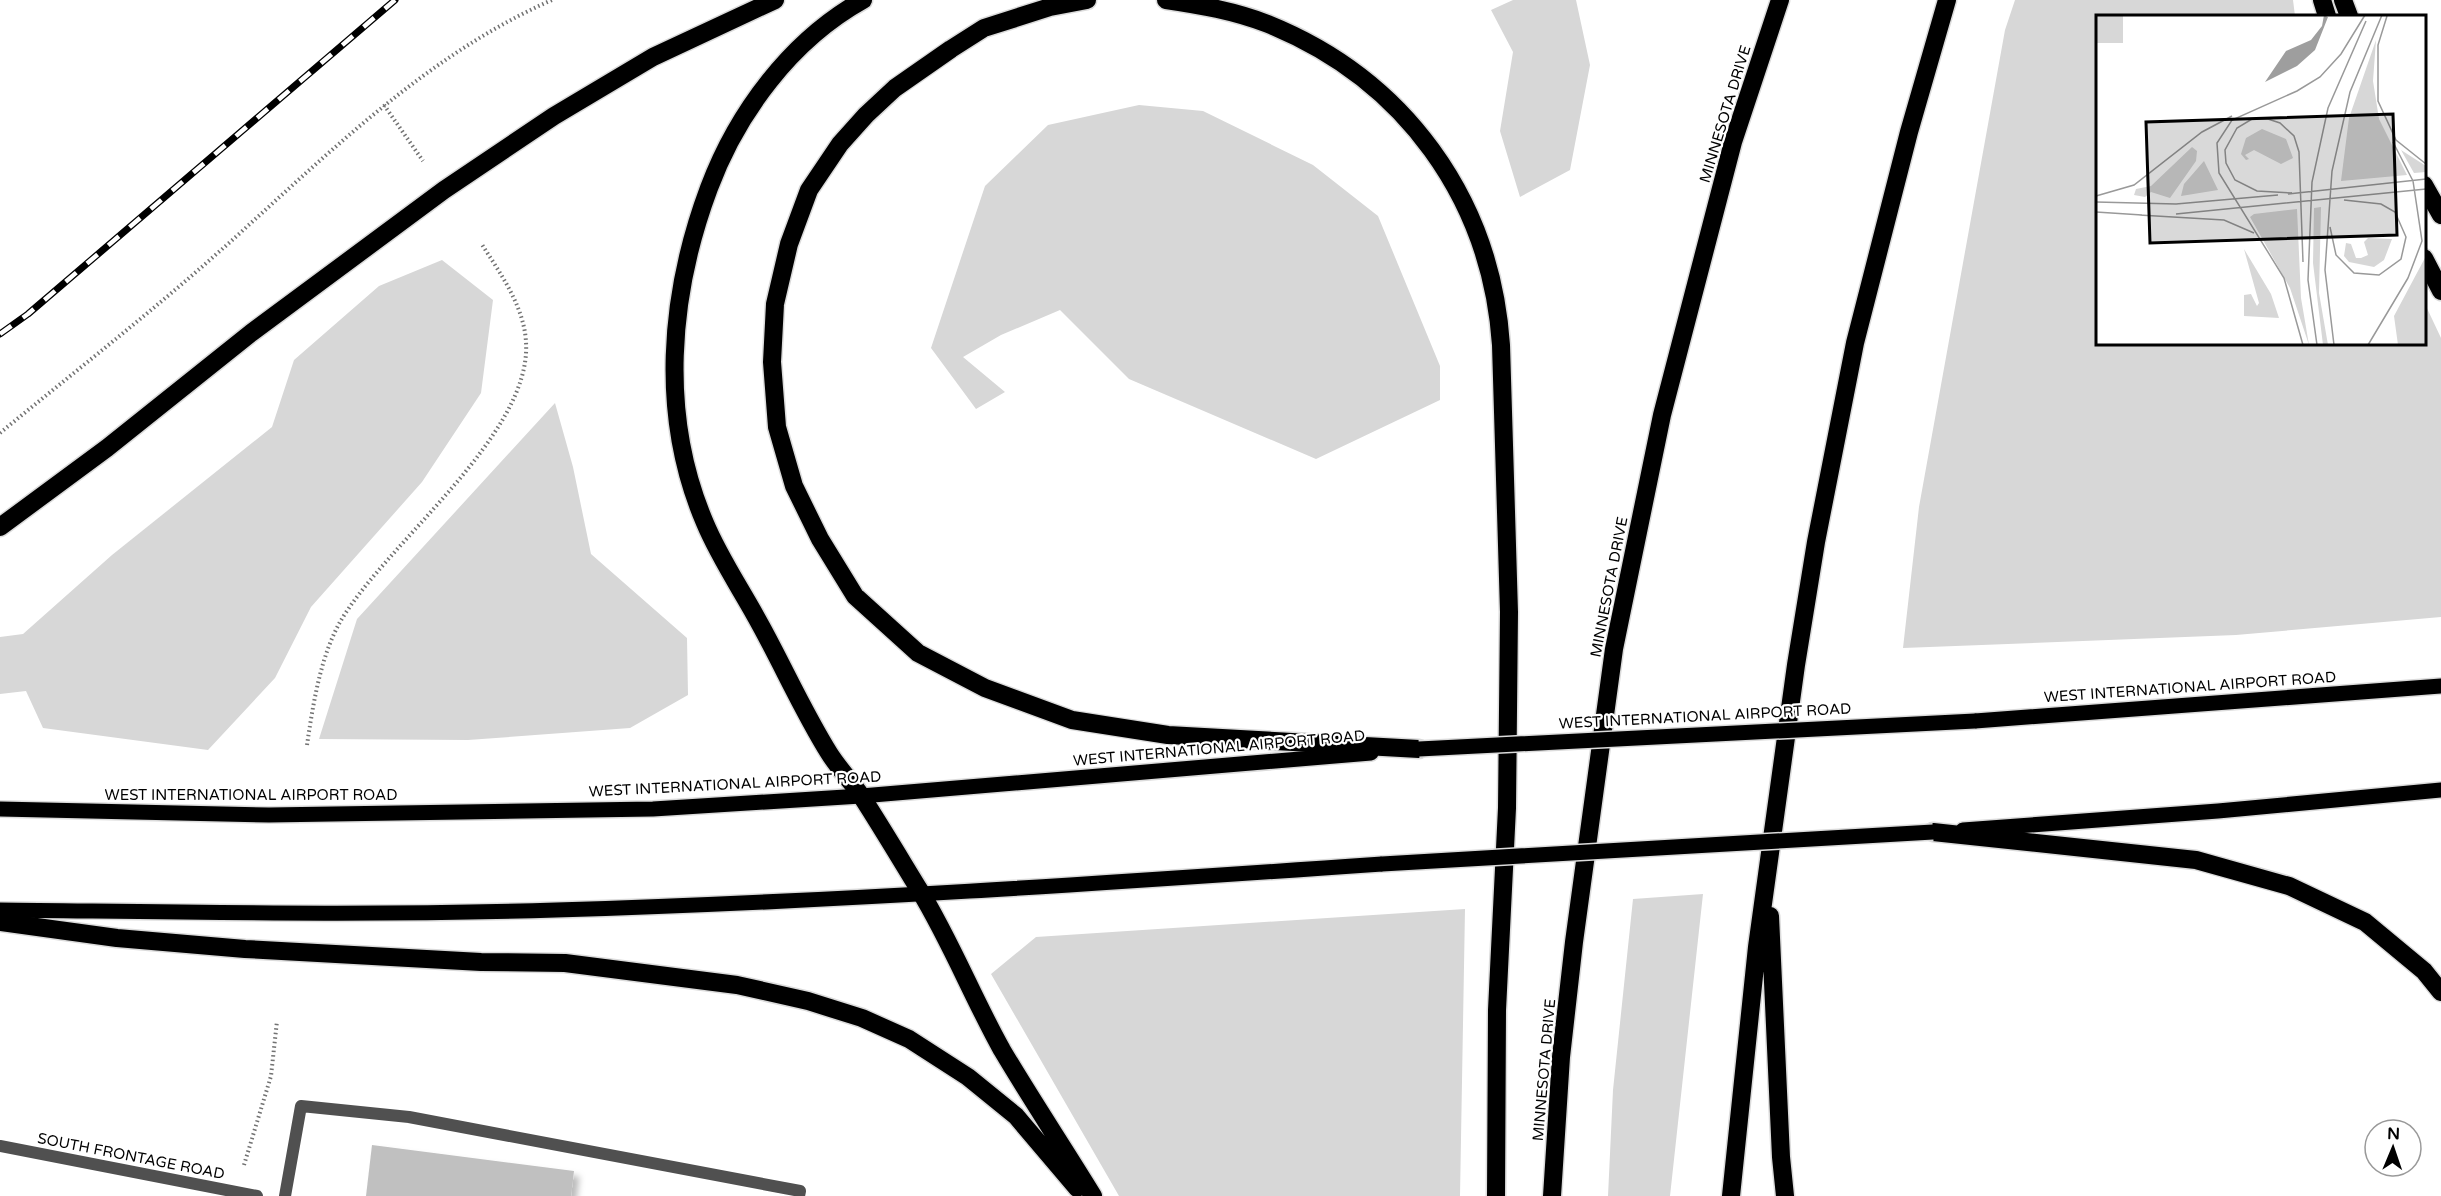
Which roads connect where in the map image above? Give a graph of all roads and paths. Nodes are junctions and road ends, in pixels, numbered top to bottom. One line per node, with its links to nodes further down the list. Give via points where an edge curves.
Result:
1 (552, 0): 12 (path, via 480,37)
2 (775, 0): 20 (highway, via 653,57 554,116 444,190)
3 (862, 0): 25 (highway, via 797,49 754,102 720,159 694,227 681,290 674,358 675,416 704,522 829,753)
4 (1087, 0): 23 (highway, via 984,28 932,62 866,115 840,144 809,190 789,244 775,304 772,362 777,427 794,486 855,596 918,653 985,688 1072,720 1168,735)
5 (1166, 0): 41 (highway, via 1209,7 1267,24 1325,52 1371,85 1417,129 1454,181 1490,270 1501,345 1509,612 1497,1010)
6 (1780, 0): 42 (highway, MINNESOTA DRIVE, via 1733,142 1662,415 1614,649 1574,942 1561,1057)
7 (1947, 0): 28 (highway, via 1863,310 1839,419 1796,665)
8 (2322, 0): 10 (highway)
9 (2343, 0): 11 (highway)
10 (2326, 15)
11 (2349, 15)
12 (384, 105): 13 (path); 19 (path, via 216,254)
13 (423, 161)
14 (2426, 189): 15 (highway)
15 (2441, 215)
16 (481, 243): 22 (path, via 523,321 526,362 521,383 496,431 368,583 340,624 322,672)
17 (2426, 262): 18 (highway)
18 (2441, 291)
19 (0, 434)
20 (0, 527)
21 (2441, 686): 23 (main road, WEST INTERNATIONAL AIRPORT ROAD, bridge, via 1975,721)
22 (307, 745)
23 (1419, 748): 25 (main road, WEST INTERNATIONAL AIRPORT ROAD)
24 (2441, 790): 27 (main road)
25 (861, 796): 26 (main road, WEST INTERNATIONAL AIRPORT ROAD, via 653,809 487,813 269,815); 29 (highway)
26 (0, 809)
27 (1933, 832): 29 (main road, bridge); 32 (highway, via 2196,860 2289,886 2365,922 2424,971)
28 (1768, 871): 43 (highway); 44 (highway)
29 (923, 896): 30 (main road, via 383,913); 40 (highway, via 1002,1049)
30 (0, 910)
31 (0, 922): 39 (highway, via 117,938 245,949 565,963 737,985 808,1001 862,1018 909,1039 968,1077 1016,1116)
32 (2441, 992)
33 (277, 1021): 35 (path, via 271,1076)
34 (0, 1146): 35 (street, SOUTH FRONTAGE ROAD)
35 (235, 1191): 36 (street, SOUTH FRONTAGE ROAD)
36 (257, 1196)
37 (285, 1196): 38 (street, via 301,1106 409,1118 800,1191)
38 (799, 1196)
39 (1084, 1196)
40 (1093, 1196)
41 (1496, 1196)
42 (1552, 1196)
43 (1731, 1196)
44 (1785, 1196)

